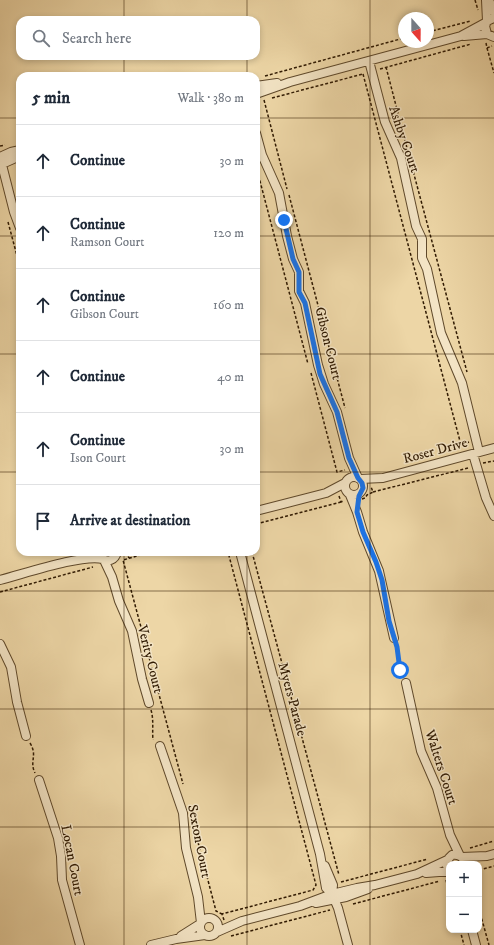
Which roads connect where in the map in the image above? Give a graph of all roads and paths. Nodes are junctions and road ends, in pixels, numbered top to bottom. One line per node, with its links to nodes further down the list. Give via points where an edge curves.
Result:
1 (475, 0): 4 (path)
2 (487, 0): 3 (street); 6 (street)
3 (494, 12)
4 (479, 14)
5 (474, 20): 7 (path)
6 (489, 20): 8 (street); 9 (street, via 485,29)
7 (434, 30)
8 (461, 36): 9 (street); 12 (street)
9 (490, 36): 11 (street)
10 (398, 40): 15 (path)
11 (491, 46): 13 (path)
12 (368, 61): 16 (street); 28 (street, Ashby Court, via 385,122 401,158 416,226 422,239 422,258 427,269 441,332 462,384)
13 (494, 73)
14 (363, 74): 19 (path)
15 (263, 76)
16 (290, 82): 17 (street); 18 (street)
17 (260, 86)
18 (260, 93)
19 (271, 98)
20 (260, 148): 29 (street, Gibson Court, via 279,193 287,236 299,272 299,292 305,303 319,369 337,412)
21 (16, 151): 23 (street)
22 (16, 158): 23 (street)
23 (1, 161): 24 (street)
24 (16, 217)
25 (8, 222): 26 (path)
26 (16, 252)
27 (494, 448): 28 (street, Roser Drive)
28 (476, 453): 31 (street, Ashby Court); 33 (street, Roser Drive)
29 (349, 458): 32 (street, Gibson Court); 34 (street, Gibson Court)
30 (494, 461): 31 (path)
31 (476, 465): 36 (path); 42 (street, Ashby Court)
32 (359, 478): 33 (street, Roser Drive); 34 (street, via 353,477); 35 (street, via 362,483)
33 (383, 478): 35 (street, Roser Drive)
34 (346, 481): 37 (street); 38 (street, via 344,488)
35 (361, 491): 38 (street, via 356,495); 41 (street)
36 (373, 492)
37 (326, 493): 38 (street); 40 (street)
38 (349, 494): 41 (street)
39 (341, 502): 43 (path)
40 (260, 511)
41 (357, 512): 58 (street, via 379,571)
42 (494, 516)
43 (260, 523)
44 (85, 556): 53 (street)
45 (115, 556): 51 (street, via 110,560)
46 (116, 556): 55 (street, Verity Court)
47 (136, 556): 52 (path)
48 (229, 556): 84 (path, via 316,885 313,890)
49 (241, 556): 83 (street, Myers Parade, via 320,854 332,885)
50 (253, 556): 80 (path)
51 (102, 557): 53 (street); 55 (street, Verity Court)
52 (129, 558): 65 (path, via 123,560)
53 (78, 560): 56 (street)
54 (94, 567): 57 (path)
55 (112, 577): 61 (street, Verity Court, via 132,631)
56 (0, 580)
57 (0, 592)
58 (394, 638): 60 (path, via 400,674)
59 (0, 644): 62 (street, via 11,667)
60 (406, 683): 67 (street, Walters Court, via 423,758 437,788)
61 (149, 703): 63 (path, via 153,718 154,741)
62 (26, 736): 64 (path, via 34,752 32,767)
63 (160, 746): 82 (street, Sexton Court, via 183,814 188,858)
64 (39, 780): 93 (street, Locan Court, via 58,838 62,880)
65 (184, 790)
66 (192, 820): 84 (path)
67 (450, 835): 71 (street, Walters Court); 73 (street, Walters Court)
68 (494, 842): 69 (path)
69 (466, 849)
70 (490, 855): 73 (street); 75 (street)
71 (449, 858): 73 (street, via 455,855); 74 (street, Walters Court); 79 (street)
72 (428, 859): 81 (path)
73 (462, 859)
74 (448, 861)
75 (477, 861)
76 (494, 866): 77 (path)
77 (482, 869)
78 (446, 871): 79 (street)
79 (417, 874): 83 (street, via 375,886 357,888)
80 (338, 875)
81 (341, 882)
82 (198, 897): 84 (street, Sexton Court, via 206,912); 87 (street, Sexton Court)
83 (333, 897): 86 (street); 95 (street, Myers Parade)
84 (219, 919): 86 (street); 87 (street, via 205,919); 88 (street)
85 (482, 920): 98 (path)
86 (242, 922): 88 (street)
87 (201, 924): 91 (street, via 201,932); 92 (street)
88 (217, 932): 91 (street, via 211,936)
89 (461, 933): 96 (path)
90 (473, 933): 97 (street)
91 (205, 935): 92 (street)
92 (176, 939): 94 (street)
93 (80, 945)
94 (151, 945)
95 (348, 945)
96 (464, 945)
97 (476, 945)
98 (489, 945)

